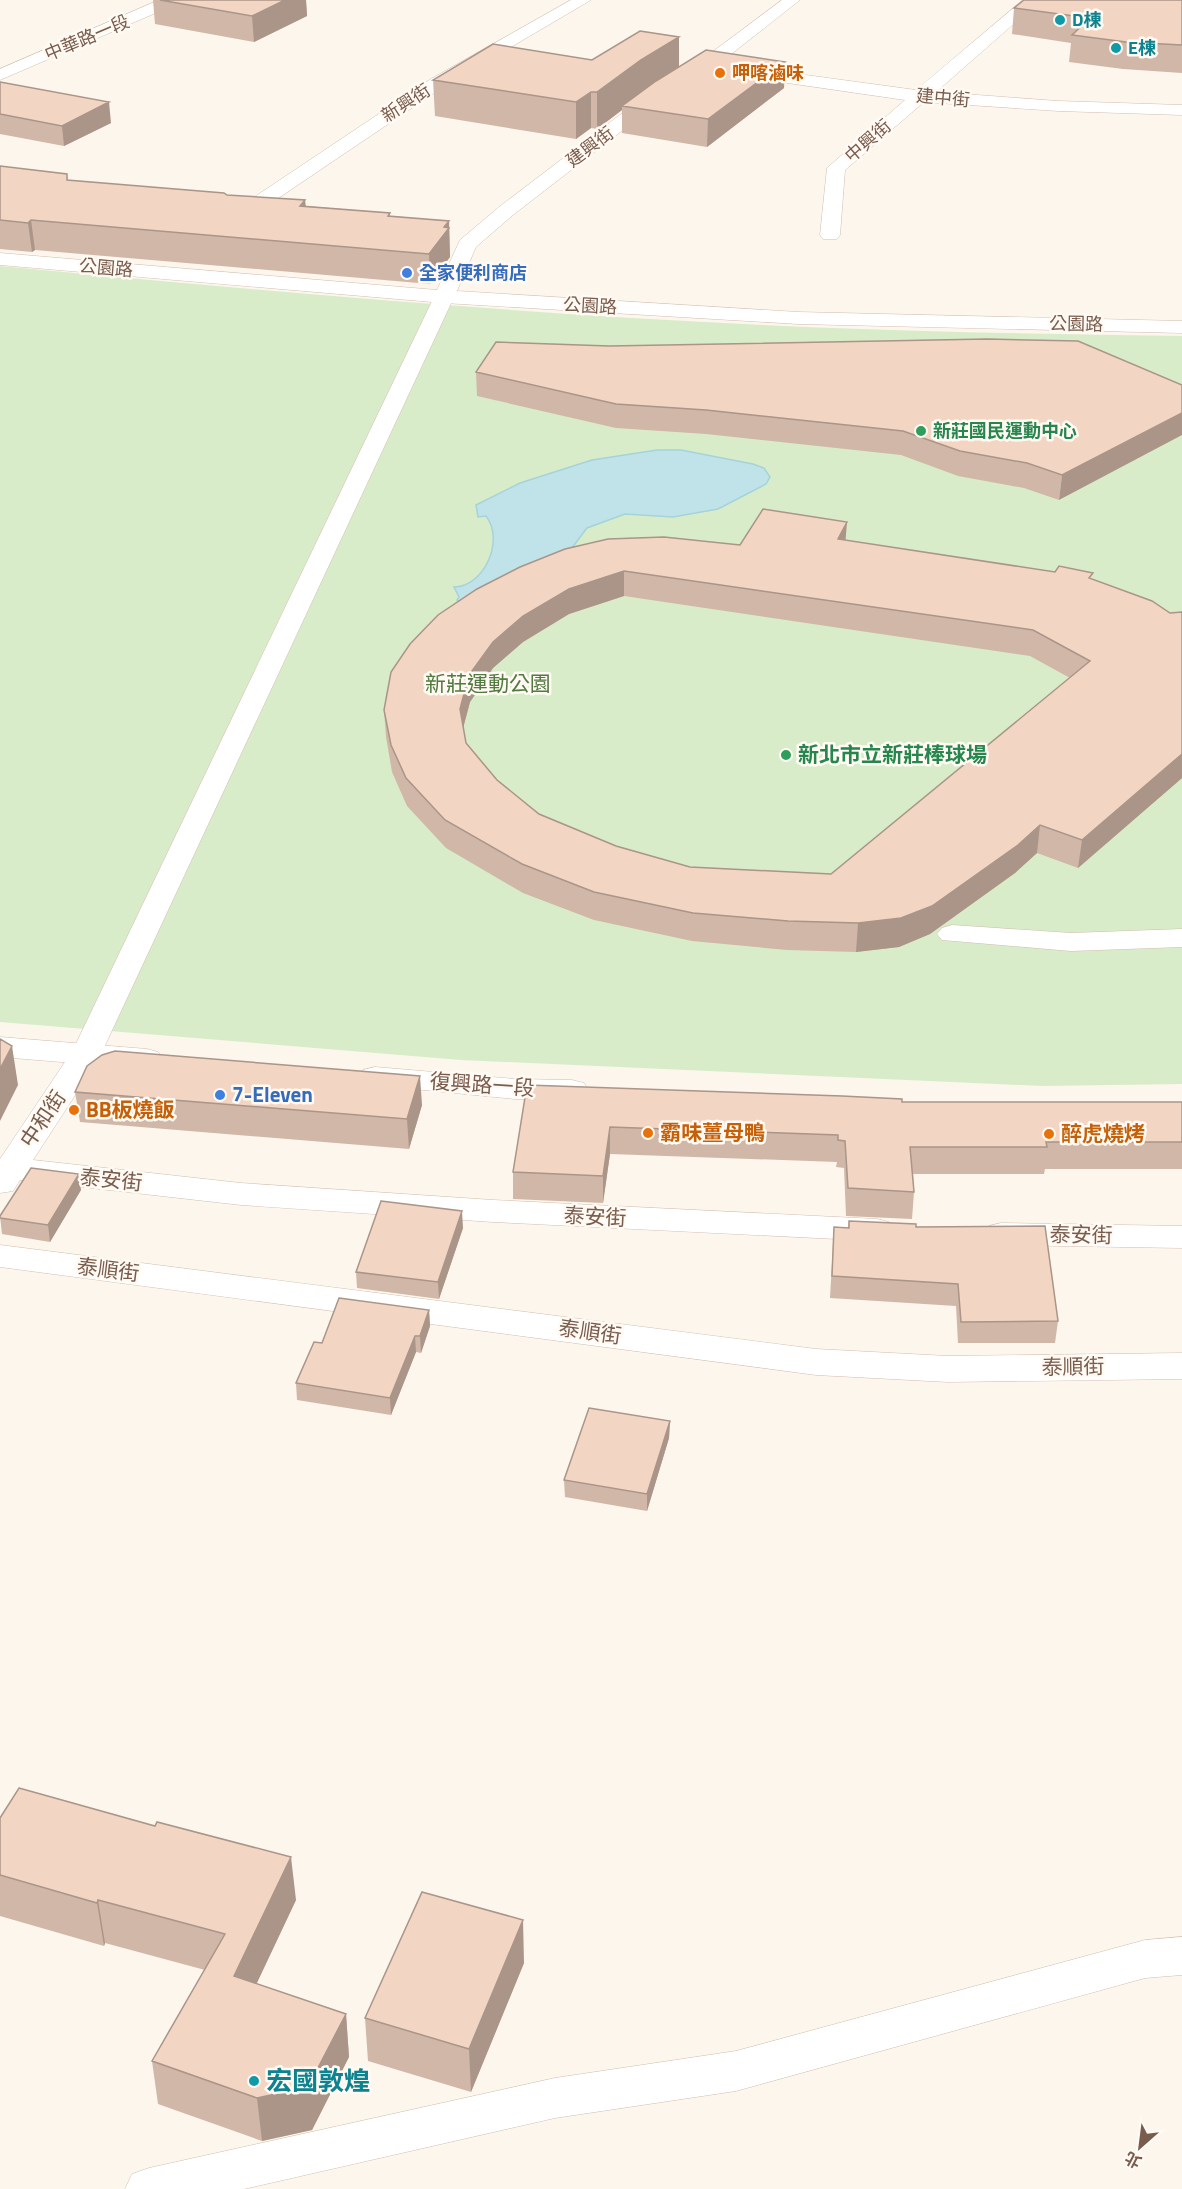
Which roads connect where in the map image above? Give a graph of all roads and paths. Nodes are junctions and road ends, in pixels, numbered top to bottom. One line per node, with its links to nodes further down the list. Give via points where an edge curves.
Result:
1 (173, 0): 6 (street, 中華路一段)
2 (583, 0): 9 (street, 新興街, via 437,83)
3 (792, 0): 5 (street, 建興街)
4 (1033, 0): 7 (street, 中興街)
5 (705, 66): 7 (street, 建中街); 12 (street, 建興街, via 648,102 467,244)
6 (0, 75)
7 (918, 96): 8 (street, 建中街); 10 (street, 中興街, via 836,168)
8 (1182, 110)
9 (236, 218)
10 (830, 235)
11 (0, 260): 12 (street, 公園路)
12 (444, 297): 13 (street, 公園路, via 798,318); 17 (street)
13 (1182, 327)
14 (952, 934): 15 (street, via 1071,942)
15 (1182, 938)
16 (0, 1047): 17 (street)
17 (86, 1054): 18 (street); 21 (street, 中和街)
18 (181, 1062)
19 (348, 1075): 20 (street, 復興路一段)
20 (605, 1092)
21 (5, 1177): 22 (street, 泰安街, via 493,1212)
22 (903, 1232)
23 (973, 1234): 24 (street, 泰安街)
24 (1182, 1237)
25 (0, 1256): 26 (street, 泰順街, via 816,1362 948,1369)
26 (1182, 1366)
27 (1182, 1956): 28 (street, via 1145,1959 736,2071 555,2098)
28 (149, 2189)

